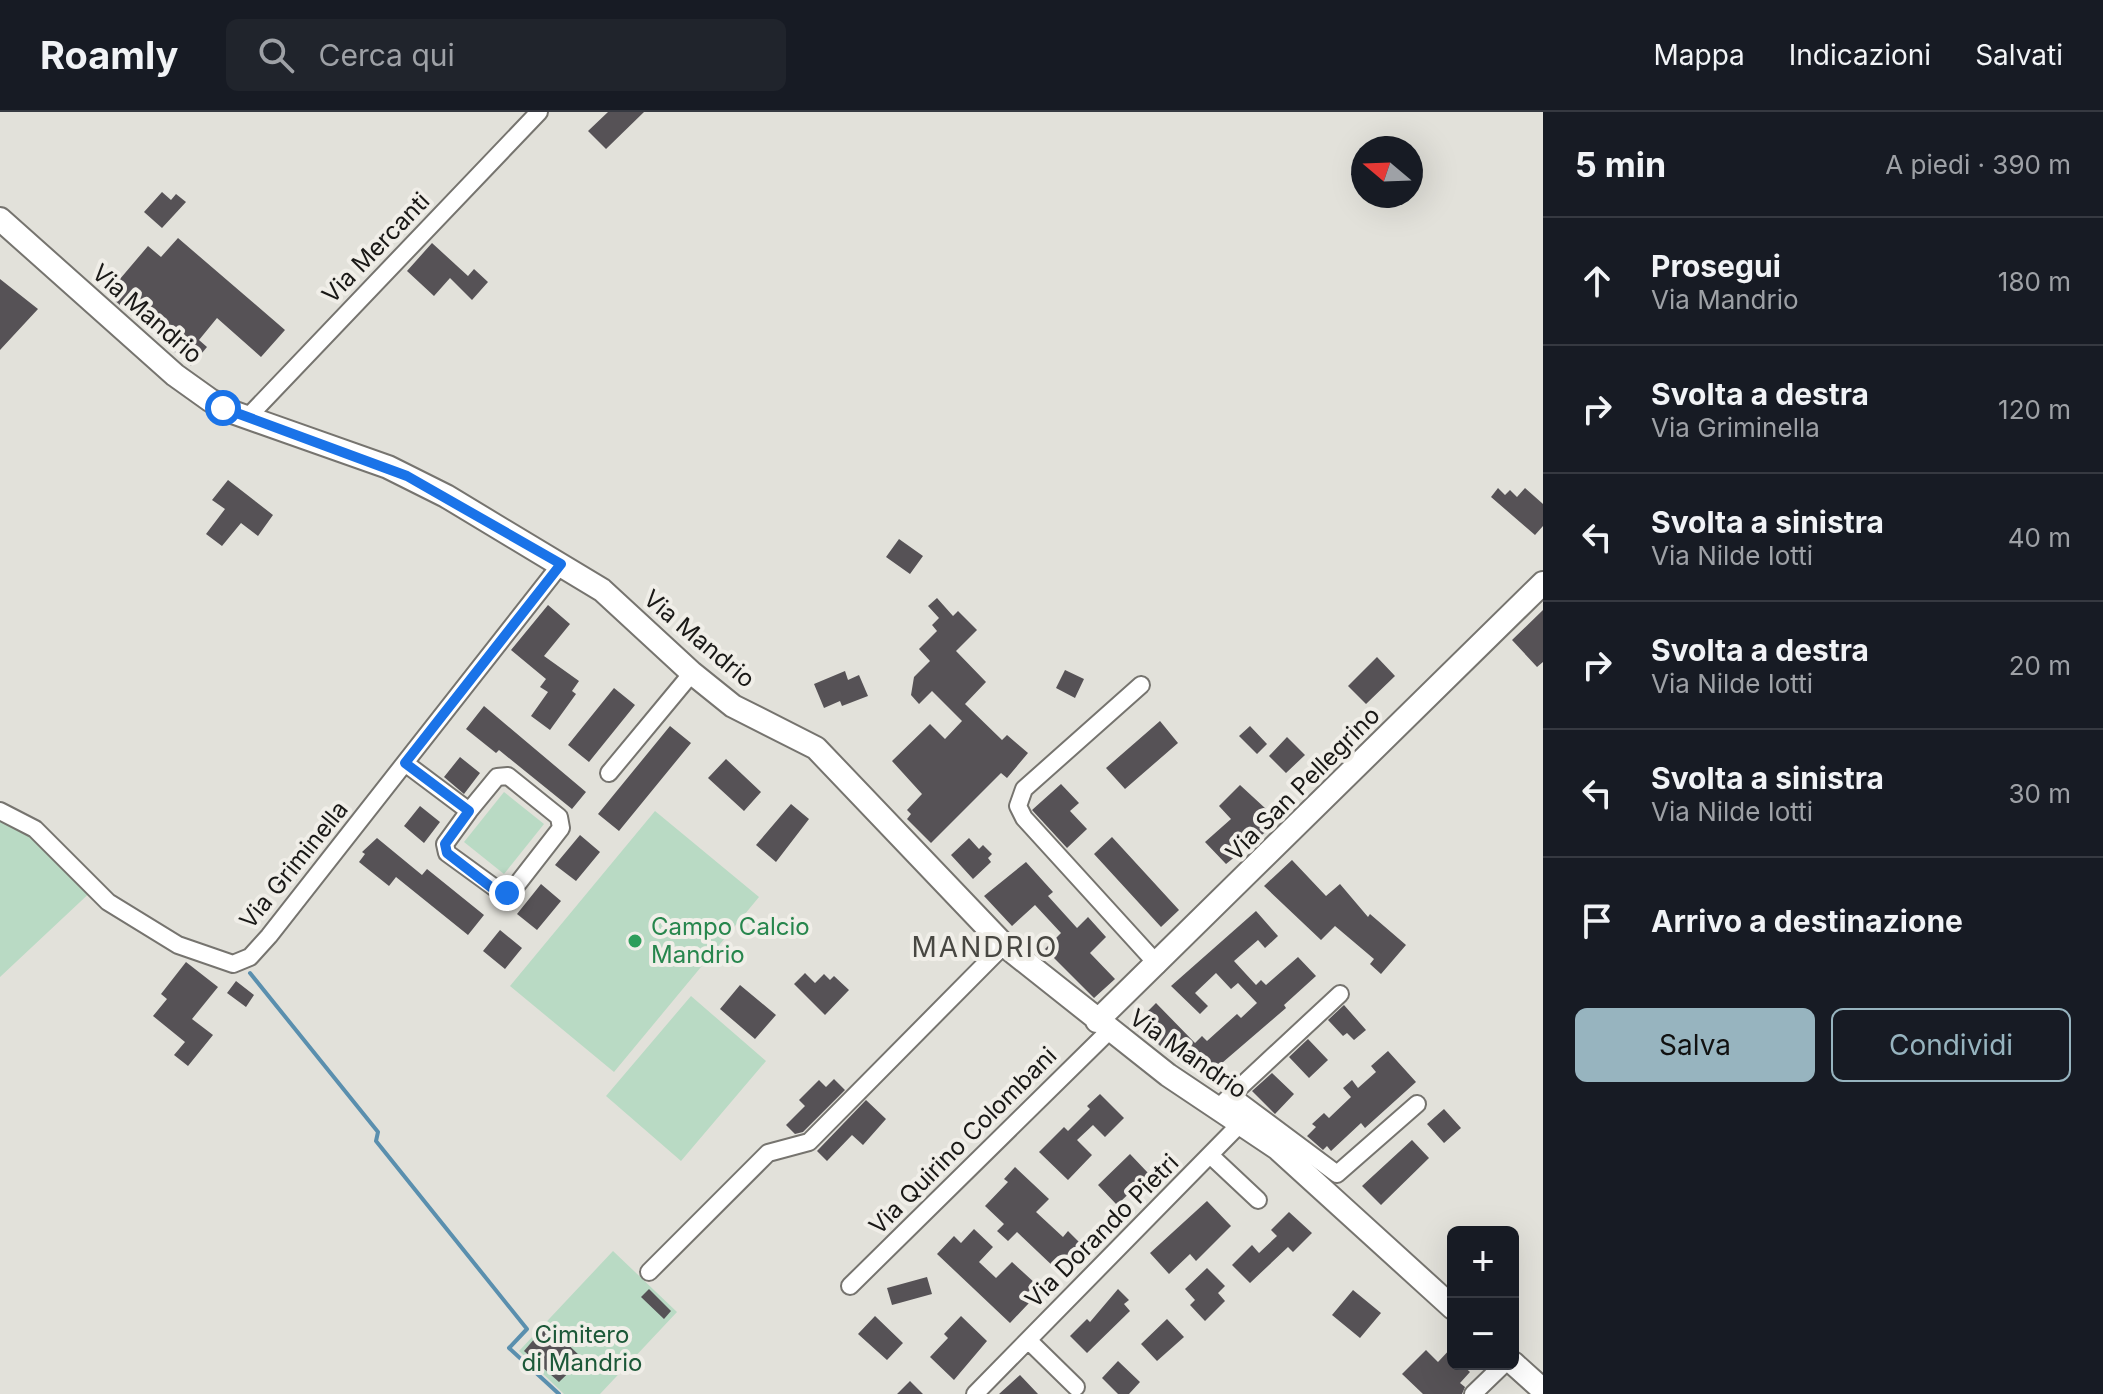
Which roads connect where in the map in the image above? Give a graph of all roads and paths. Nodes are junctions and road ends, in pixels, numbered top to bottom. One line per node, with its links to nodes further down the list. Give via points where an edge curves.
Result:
1 (539, 112): 3 (street, Via Mercanti)
2 (0, 219): 3 (street, Via Mandrio, via 175,375)
3 (247, 418): 4 (street, Via Mandrio, via 407,476)
4 (561, 564): 6 (street, Via Mandrio, via 602,590); 8 (street, Via Griminella)
5 (1543, 583): 13 (street, Via San Pellegrino)
6 (692, 673): 9 (street); 12 (street, Via Mandrio, via 733,706 827,757)
7 (1141, 685): 13 (street, via 1024,789 1018,806)
8 (405, 763): 10 (street, Via Griminella, via 269,936 250,957 233,964 134,921 90,887 35,829); 11 (street)
9 (609, 773)
10 (0, 811)
11 (469, 811): 11 (street, via 445,844 447,853 502,893 512,891 561,828 559,817 508,776 497,777)
12 (1004, 945): 15 (street, Via Mandrio); 21 (street, via 809,1142 768,1153)
13 (1158, 965): 15 (street, Via San Pellegrino)
14 (1340, 994): 16 (street)
15 (1103, 1026): 16 (street, Via Mandrio); 22 (street, Via Quirino Colombani)
16 (1224, 1101): 17 (street, via 1337,1174); 18 (street, Via Mandrio)
17 (1417, 1104)
18 (1240, 1124): 19 (street, Via Dorando Pietri); 23 (street, Via Mandrio, via 1288,1157)
19 (1210, 1155): 20 (street, Via Dorando Pietri); 24 (street, Via Dorando Pietri)
20 (1258, 1200)
21 (649, 1272)
22 (850, 1286)
23 (1447, 1303)
24 (1028, 1340): 27 (street, Via Dorando Pietri); 29 (street, Via Dorando Pietri)
25 (1519, 1368): 28 (street)
26 (1498, 1370): 30 (street)
27 (1076, 1387)
28 (1543, 1390)
29 (975, 1394)
30 (1473, 1394)

